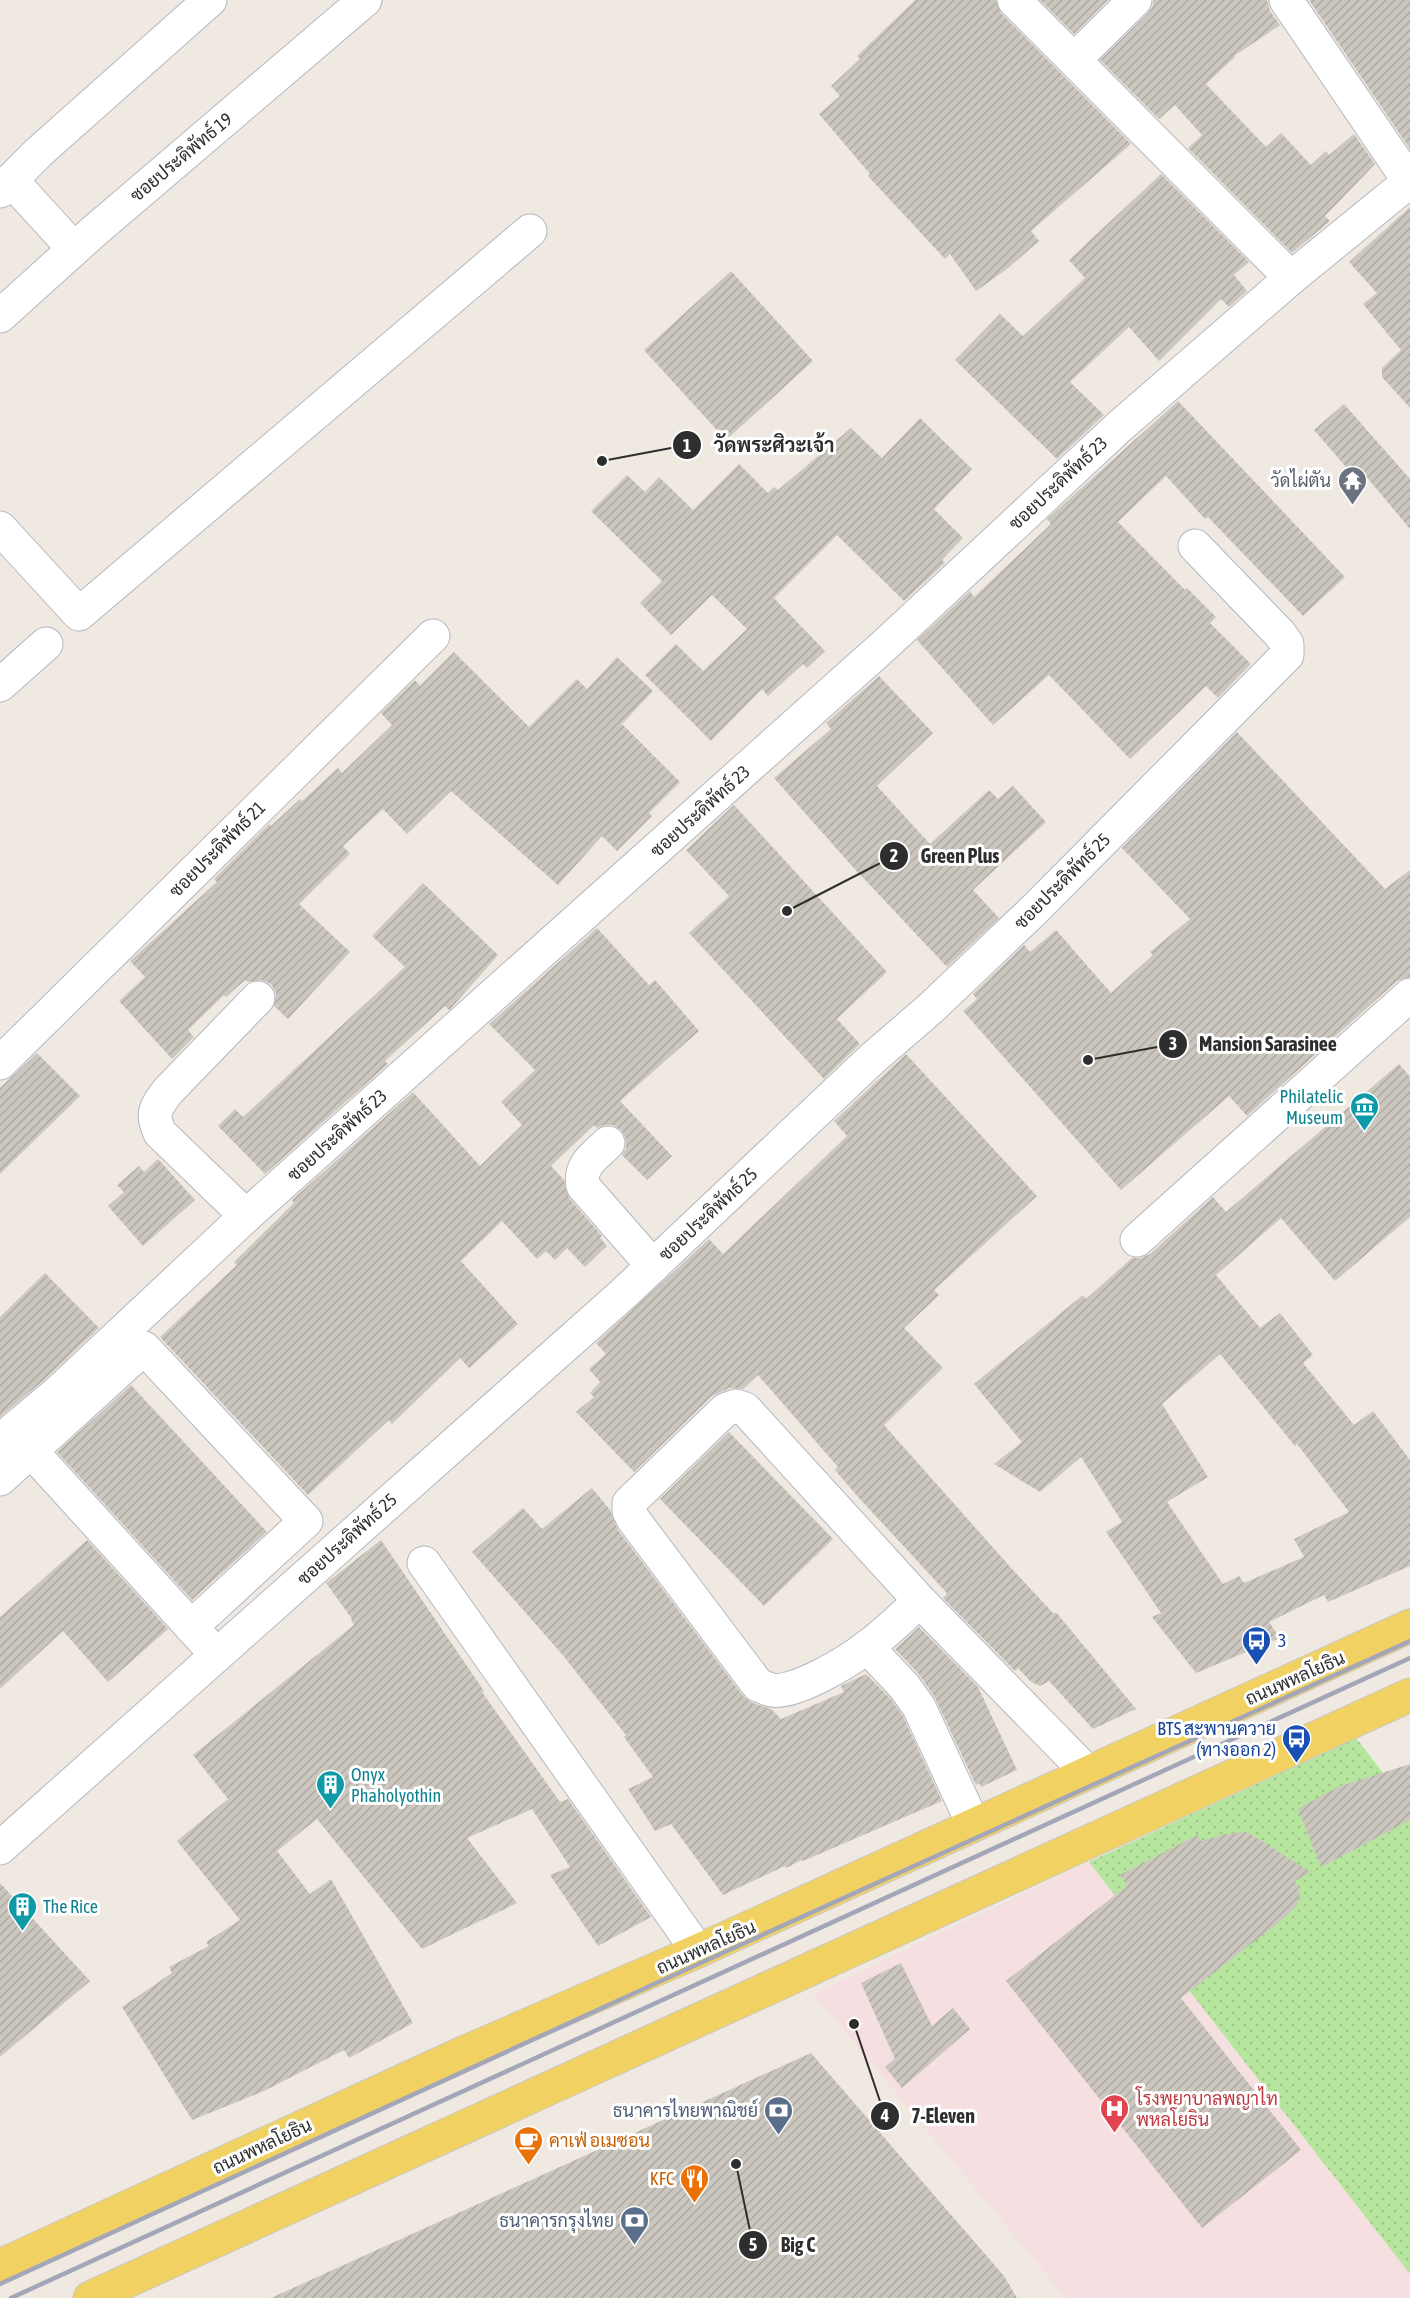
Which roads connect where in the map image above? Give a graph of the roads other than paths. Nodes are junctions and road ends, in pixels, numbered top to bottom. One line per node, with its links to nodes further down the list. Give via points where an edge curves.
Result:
1 (210, 0): 8 (street)
2 (365, 0): 10 (street, ซอยประดิพัทธ์ 19)
3 (1014, 0): 6 (street)
4 (1135, 0): 6 (street)
5 (1286, 0): 7 (street)
6 (1075, 59): 11 (street)
7 (1410, 181): 11 (street, ซอยประดิพัทธ์ 23)
8 (6, 186): 10 (street)
9 (531, 231): 13 (street, via 79,614)
10 (74, 249): 12 (street, ซอยประดิพัทธ์ 19)
11 (1292, 278): 22 (street, ซอยประดิพัทธ์ 23, via 1120,426 887,643)
12 (0, 316)
13 (0, 528)
14 (1195, 546): 24 (street, ซอยประดิพัทธ์ 25, via 1280,634 1287,644 1287,655 1035,909)
15 (433, 636): 20 (street, ซอยประดิพัทธ์ 21)
16 (46, 644): 17 (street)
17 (0, 685)
18 (1410, 995): 23 (street)
19 (258, 998): 22 (street, via 155,1109 160,1133)
20 (0, 1063)
21 (608, 1143): 24 (street, via 584,1168 583,1186)
22 (246, 1216): 25 (street, ซอยประดิพัทธ์ 23, via 13,1430 3,1443)
23 (1137, 1239)
24 (653, 1266): 32 (street, ซอยประดิพัทธ์ 25)
25 (15, 1451): 26 (street); 30 (street); 30 (street, via 144,1348 306,1521)
26 (0, 1479)
27 (424, 1563): 37 (street)
28 (920, 1601): 31 (street); 31 (street, via 745,1409 736,1406 725,1410 629,1503 633,1519 758,1684 772,1690 786,1689 811,1680); 34 (street)
29 (1410, 1626): 34 (main road, ถนนพหลโยธิน)
30 (191, 1627): 32 (street)
31 (867, 1647): 35 (street, via 919,1707)
32 (217, 1656): 36 (street, ซอยประดิพัทธ์ 25)
33 (1410, 1695): 39 (main road)
34 (1087, 1772): 35 (main road, ถนนพหลโยธิน)
35 (973, 1824): 37 (main road, ถนนพหลโยธิน)
36 (0, 1848)
37 (698, 1951): 38 (main road, ถนนพหลโยธิน, via 450,2059)
38 (0, 2266)
39 (90, 2298)

